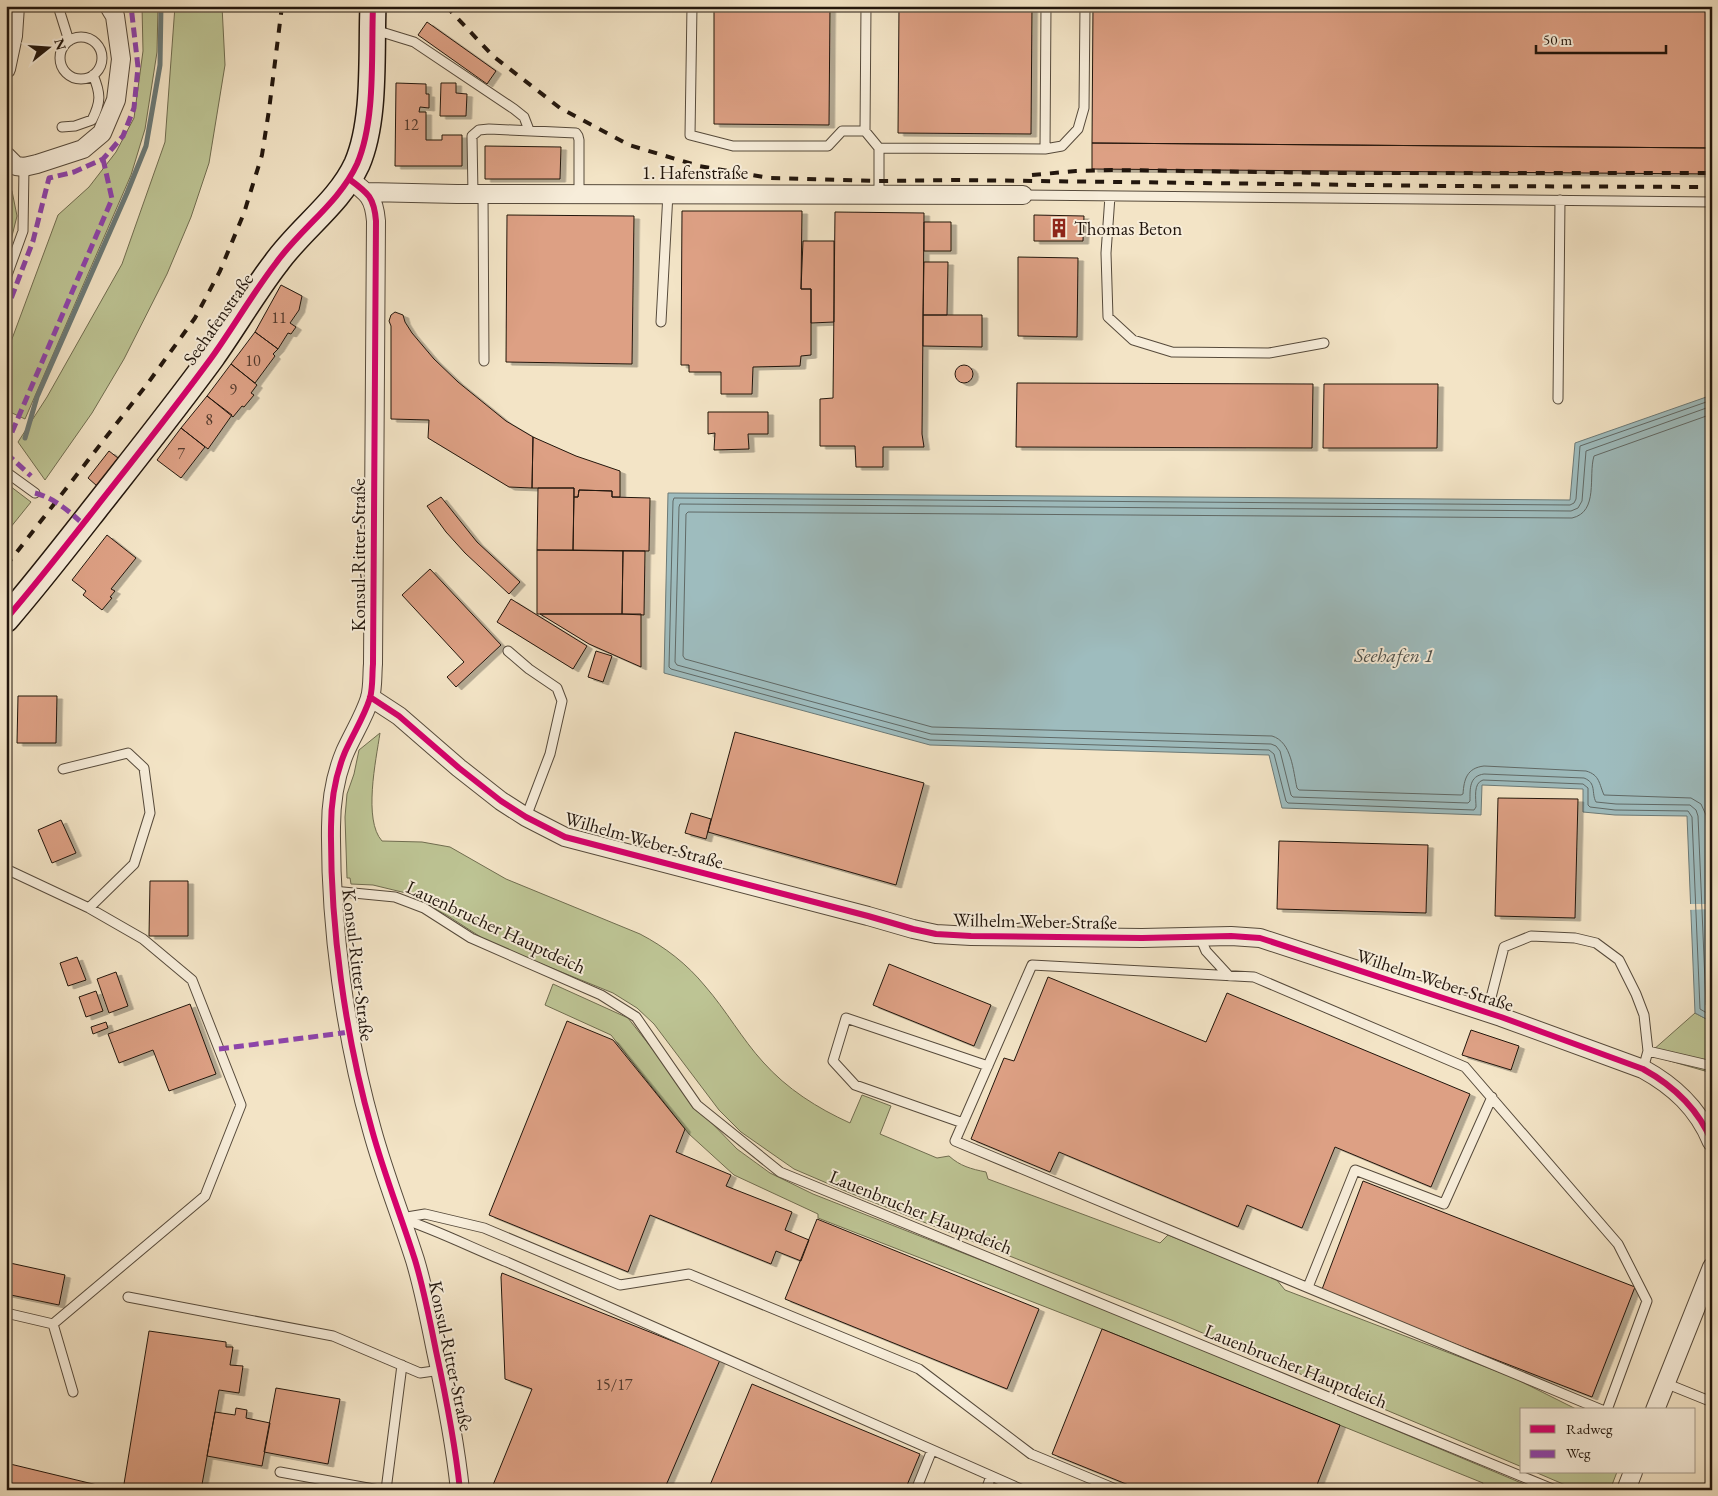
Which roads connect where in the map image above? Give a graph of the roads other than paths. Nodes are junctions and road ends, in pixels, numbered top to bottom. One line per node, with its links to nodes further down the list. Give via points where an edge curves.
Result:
1 (15, 6): 10 (street)
2 (58, 6): 9 (lane)
3 (109, 6): 18 (street, via 115,16 121,59 116,100 102,133 83,149)
4 (692, 6): 14 (lane, via 690,135 733,146 828,146 842,131)
5 (866, 6): 14 (lane)
6 (1046, 6): 16 (lane)
7 (1085, 6): 16 (lane, via 1084,108 1078,129 1062,146)
8 (372, 18): 13 (lane, via 514,109 524,117); 19 (main road, Seehafenstraße, via 368,121)
9 (69, 41): 11 (lane, via 60,60 66,73 79,79); 11 (lane, via 90,39 96,43 102,63)
10 (6, 69)
11 (93, 75): 12 (lane, via 99,106 92,120)
12 (62, 127)
13 (529, 130): 21 (lane, via 479,130 472,136); 22 (lane, via 578,136)
14 (865, 131): 15 (lane)
15 (879, 148): 16 (lane); 23 (lane)
16 (1044, 150)
17 (6, 156): 18 (street, via 16,166)
18 (24, 167): 28 (lane, via 23,231)
19 (358, 185): 21 (street, 1. Hafenstraße); 35 (main road, Seehafenstraße, via 339,193 284,251 213,356); 37 (street, Konsul-Ritter-Straße, via 374,206 376,221 373,664)
20 (668, 193): 22 (street, 1. Hafenstraße); 23 (street, 1. Hafenstraße); 29 (lane)
21 (478, 194): 22 (street, 1. Hafenstraße); 31 (lane)
22 (578, 194)
23 (879, 194): 24 (street, 1. Hafenstraße)
24 (1023, 195): 25 (lane)
25 (1110, 196): 26 (lane); 30 (lane, via 1106,253 1108,316 1133,340 1172,352 1269,353)
26 (1560, 200): 27 (lane); 32 (lane)
27 (1712, 202)
28 (6, 278)
29 (661, 322)
30 (1324, 343)
31 (484, 361)
32 (1558, 399)
33 (6, 472): 34 (lane)
34 (35, 493)
35 (6, 619)
36 (508, 651): 39 (lane, via 557,688 562,701 550,754)
37 (370, 697): 39 (street, Wilhelm-Weber-Straße, via 399,716 459,768); 41 (street, Konsul-Ritter-Straße, via 337,774 333,794 330,826)
38 (64, 769): 42 (lane, via 128,753 144,768 150,813 134,864)
39 (526, 817): 43 (street, Wilhelm-Weber-Straße, via 565,837 936,934)
40 (6, 869): 42 (lane)
41 (333, 891): 53 (street, Konsul-Ritter-Straße, via 345,1004 359,1076 372,1131); 78 (lane, Lauenbrucher Hauptdeich, via 395,896 424,908 471,938 601,995 636,1017 698,1105 780,1172)
42 (89, 908): 58 (lane, via 143,939 192,980 241,1105 205,1196)
43 (1200, 936): 44 (lane, via 1206,951); 45 (street, Wilhelm-Weber-Straße, via 1260,938)
44 (1229, 976): 47 (lane, via 1032,965); 50 (lane, via 1254,977 1465,1067)
45 (1487, 1013): 46 (lane, via 1504,947 1531,936 1575,938 1596,943 1619,960 1644,1015); 49 (street, Wilhelm-Weber-Straße)
46 (1648, 1051): 48 (lane); 49 (lane)
47 (988, 1066): 51 (lane); 51 (lane, via 846,1018 833,1061 855,1085)
48 (1712, 1066)
49 (1643, 1069): 52 (street, Wilhelm-Weber-Straße, via 1676,1090 1694,1110)
50 (1492, 1097): 55 (lane, via 1444,1204 1355,1170); 65 (lane, via 1618,1244 1647,1301)
51 (963, 1122): 55 (lane, via 955,1141)
52 (1710, 1137)
53 (401, 1218): 60 (street, Konsul-Ritter-Straße, via 428,1310); 67 (lane, via 426,1226); 77 (lane, via 425,1214 484,1228 620,1285 689,1274 919,1369 1032,1454)
54 (1712, 1267): 61 (street)
55 (1308, 1288): 64 (lane)
56 (128, 1297): 59 (lane, via 332,1336)
57 (6, 1313): 58 (lane)
58 (53, 1324): 62 (lane)
59 (402, 1365): 60 (lane, via 420,1372); 72 (lane)
60 (440, 1370): 73 (street, Konsul-Ritter-Straße)
61 (1665, 1384): 63 (lane); 66 (street)
62 (72, 1392)
63 (1712, 1402)
64 (1597, 1408)
65 (1608, 1408)
66 (1657, 1408)
67 (932, 1450): 70 (lane); 74 (lane)
68 (280, 1472): 71 (lane)
69 (1631, 1474): 79 (street)
70 (991, 1476): 75 (lane); 76 (lane)
71 (379, 1490)
72 (386, 1490)
73 (460, 1490)
74 (916, 1490)
75 (986, 1490)
76 (1023, 1490)
77 (1118, 1490)
78 (1555, 1490)
79 (1626, 1490)

